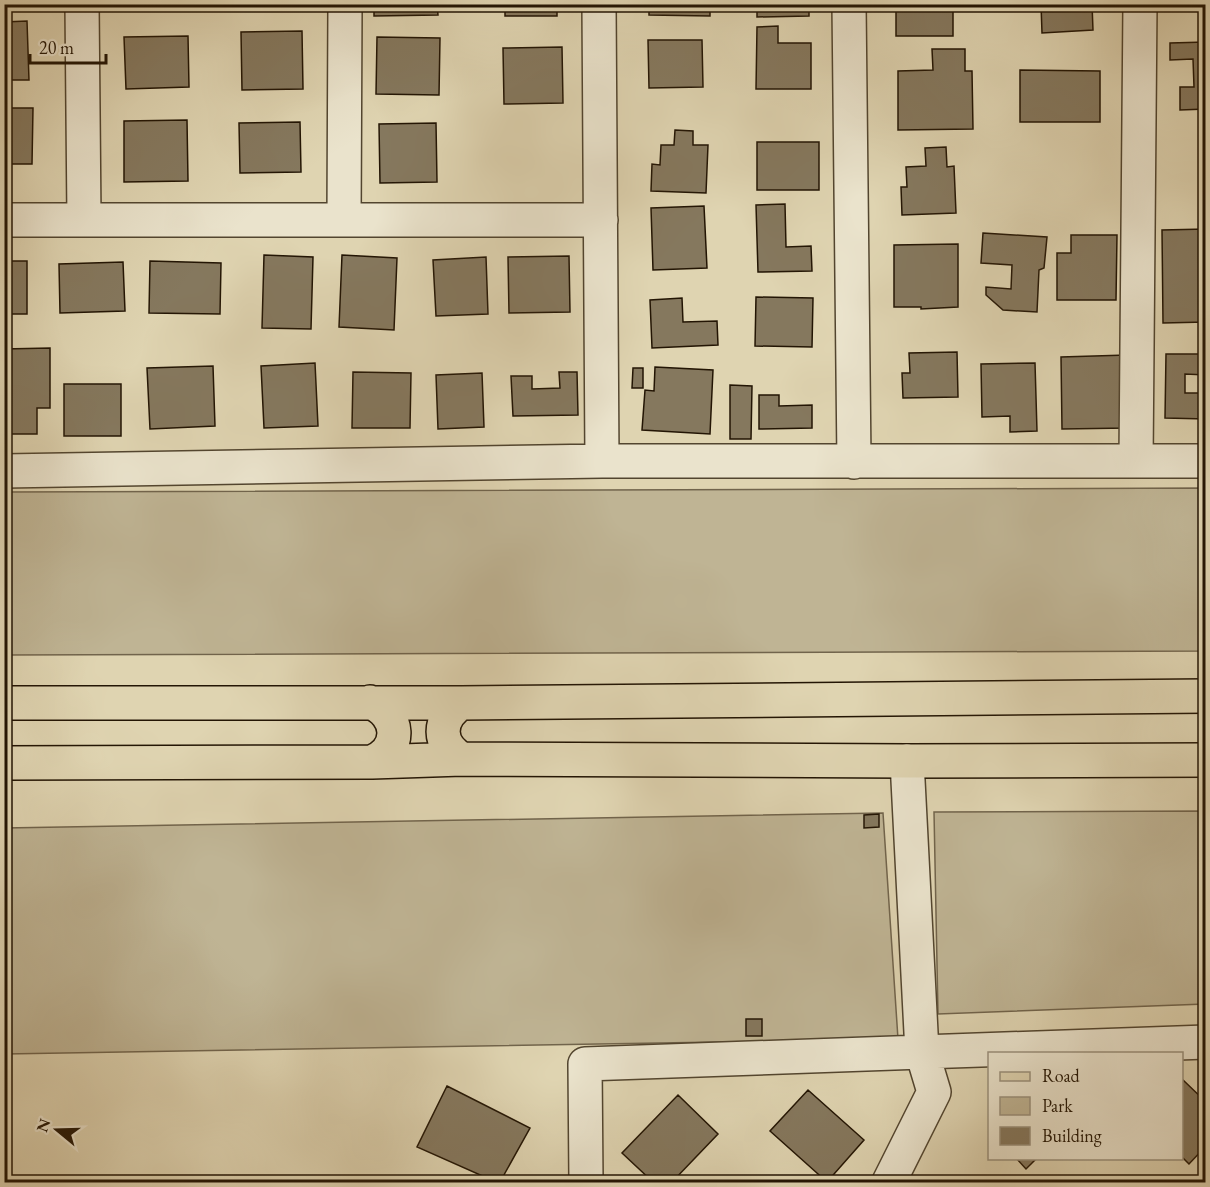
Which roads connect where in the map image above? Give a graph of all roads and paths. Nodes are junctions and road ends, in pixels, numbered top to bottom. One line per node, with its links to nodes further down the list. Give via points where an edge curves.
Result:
1 (82, 4): 7 (street)
2 (345, 4): 8 (street)
3 (599, 4): 9 (street)
4 (849, 4): 13 (street)
5 (1140, 4): 11 (street)
6 (4, 220): 7 (street)
7 (84, 220): 8 (street)
8 (344, 220): 9 (street)
9 (602, 220): 10 (street)
10 (602, 461): 13 (street); 14 (street)
11 (1136, 461): 12 (street); 13 (street)
12 (1206, 461)
13 (854, 462)
14 (4, 471)
15 (1206, 696): 18 (main road)
16 (370, 702): 17 (main road); 18 (main road); 22 (main road, via 387,713 394,732 388,751)
17 (4, 703)
18 (461, 703): 19 (main road, via 447,715 443,732 448,749)
19 (462, 759): 21 (main road); 22 (main road)
20 (1206, 760): 21 (main road)
21 (907, 761): 25 (street)
22 (372, 762): 23 (main road)
23 (4, 764)
24 (1206, 1042): 25 (street)
25 (922, 1052): 26 (street, via 585,1064); 27 (street, via 934,1092)
26 (586, 1182)
27 (889, 1182)

